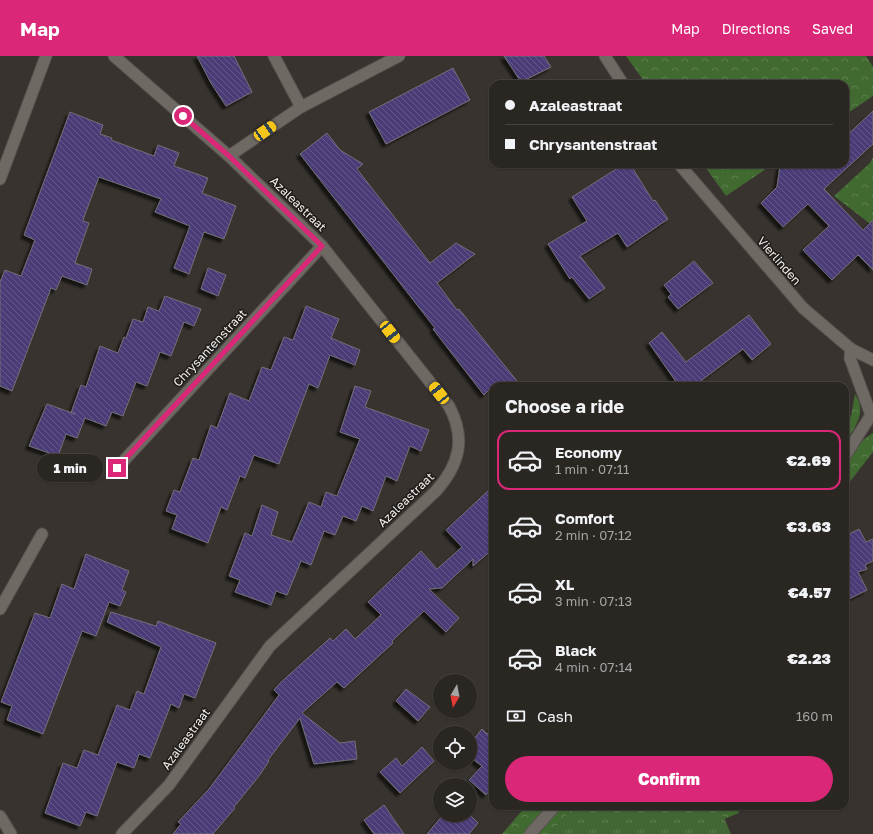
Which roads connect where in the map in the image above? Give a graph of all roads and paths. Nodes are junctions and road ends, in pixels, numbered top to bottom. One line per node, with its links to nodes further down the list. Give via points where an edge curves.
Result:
1 (46, 56): 10 (street)
2 (114, 56): 8 (street, Azaleastraat)
3 (274, 56): 7 (street)
4 (399, 56): 7 (street)
5 (605, 56): 6 (street)
6 (620, 80)
7 (301, 107): 8 (street)
8 (229, 156): 11 (street, Azaleastraat)
9 (682, 168): 12 (street, Vierlinden, via 803,308)
10 (0, 179)
11 (322, 246): 16 (street, Chrysantenstraat); 22 (street, Azaleastraat, via 449,406 457,422 456,458 449,476 436,491 270,646 169,785)
12 (851, 349): 13 (street, Vierlinden); 14 (street, via 850,358)
13 (873, 360)
14 (872, 415): 15 (street)
15 (849, 450)
16 (117, 468)
17 (42, 534): 18 (street)
18 (0, 610)
19 (551, 810): 23 (street)
20 (0, 816): 21 (street)
21 (11, 834)
22 (122, 834)
23 (530, 834)

